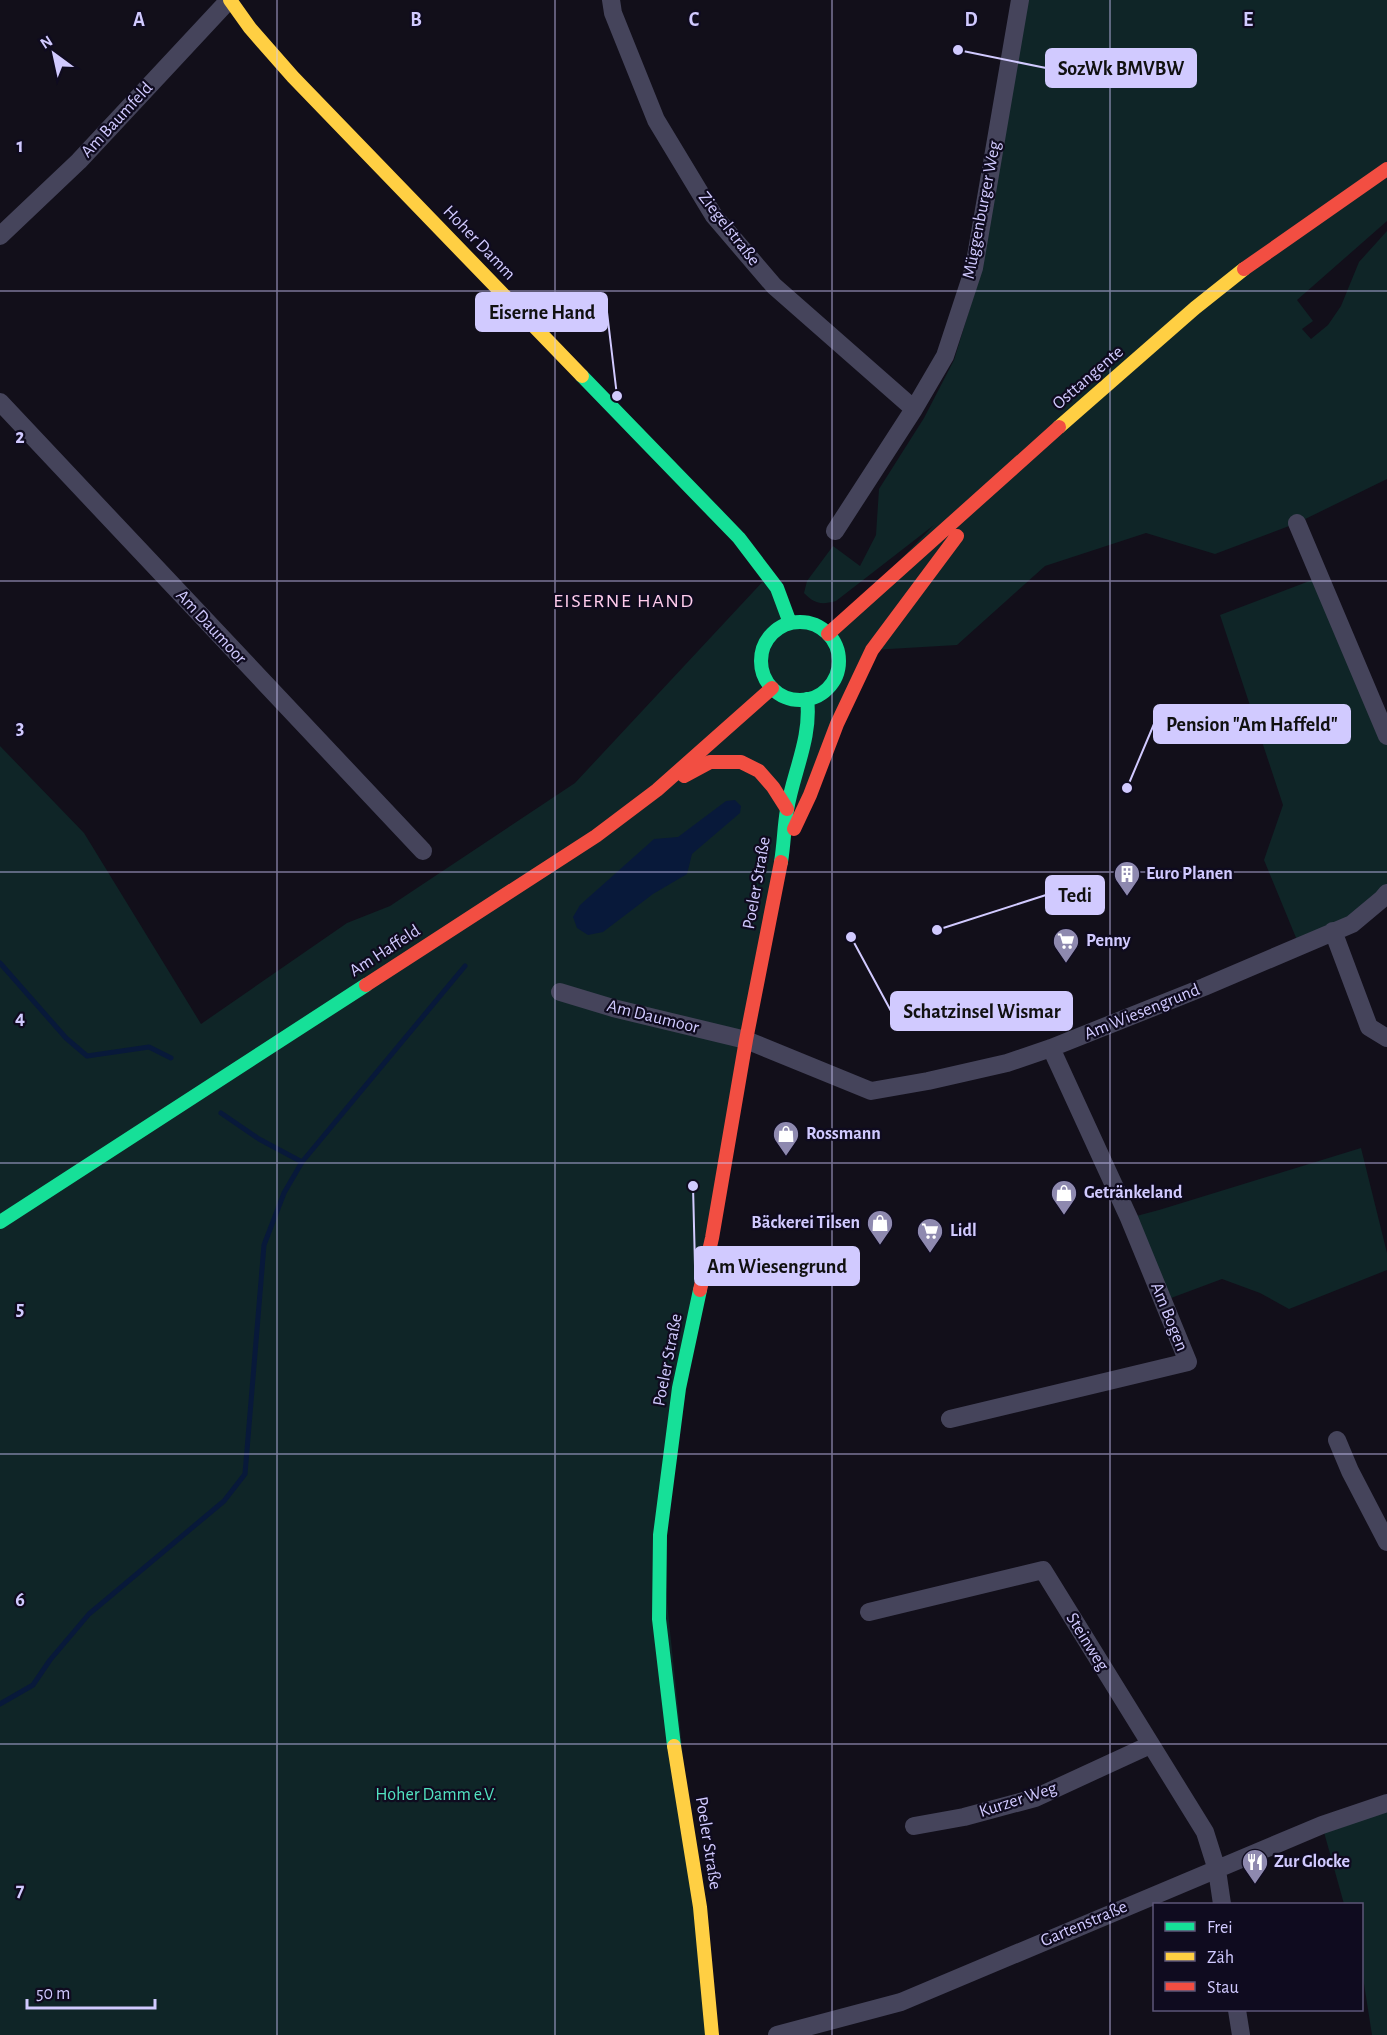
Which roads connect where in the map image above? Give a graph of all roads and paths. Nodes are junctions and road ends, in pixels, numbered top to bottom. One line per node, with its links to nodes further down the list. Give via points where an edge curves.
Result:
1 (229, 0): 5 (street, Am Baumfeld, via 79,161); 11 (main road, Hoher Damm, via 293,77 739,538 780,593)
2 (611, 0): 7 (street, Ziegelstraße, via 656,120 714,216 774,286)
3 (1020, 0): 7 (street, Müggenburger Weg, via 974,268 945,356)
4 (1387, 170): 8 (main road, Osttangente, via 1252,263 1195,308)
5 (0, 236)
6 (0, 402): 18 (street, Am Daumoor)
7 (914, 410): 10 (street, Müggenburger Weg)
8 (1028, 454): 12 (main road, Osttangente); 19 (main road, via 941,555 872,650)
9 (1297, 523): 15 (street)
10 (835, 531)
11 (789, 623): 12 (main road, via 815,624); 13 (main road, via 778,628 763,649 763,674)
12 (828, 634): 14 (main road, via 834,641 839,666 827,689)
13 (772, 687): 14 (main road, via 791,699); 16 (main road, Am Haffeld)
14 (807, 699): 17 (main road, Poeler Straße, via 807,730)
15 (1387, 736)
16 (657, 790): 17 (main road, via 710,762 741,762 759,771); 26 (main road, Am Haffeld, via 596,836)
17 (787, 809): 19 (main road, Poeler Straße)
18 (423, 851)
19 (782, 857): 24 (main road, Poeler Straße)
20 (1387, 893): 21 (street, Am Wiesengrund, via 1352,924)
21 (1333, 932): 23 (street, via 1369,1027); 25 (street, Am Wiesengrund)
22 (560, 992): 24 (street, Am Daumoor)
23 (1387, 1038)
24 (746, 1040): 25 (street, Am Wiesengrund, via 871,1090 1007,1063); 37 (main road, Poeler Straße, via 712,1238 679,1388 660,1535 659,1619 669,1713 700,1907)
25 (1051, 1048): 27 (street, Am Bogen, via 1129,1218 1188,1362)
26 (0, 1222)
27 (950, 1419)
28 (1337, 1440): 29 (street)
29 (1387, 1542)
30 (869, 1612): 31 (street, Steinweg, via 1043,1570)
31 (1150, 1745): 33 (street, Kurzer Weg, via 1035,1798); 34 (street, Steinweg, via 1205,1832)
32 (1387, 1803): 34 (street, Gartenstraße, via 1322,1825)
33 (914, 1826)
34 (1217, 1870): 35 (street, Steinweg); 38 (street, Gartenstraße, via 901,2002)
35 (1222, 1903)
36 (1237, 2011): 39 (street)
37 (712, 2035)
38 (777, 2035)
39 (1241, 2035)

